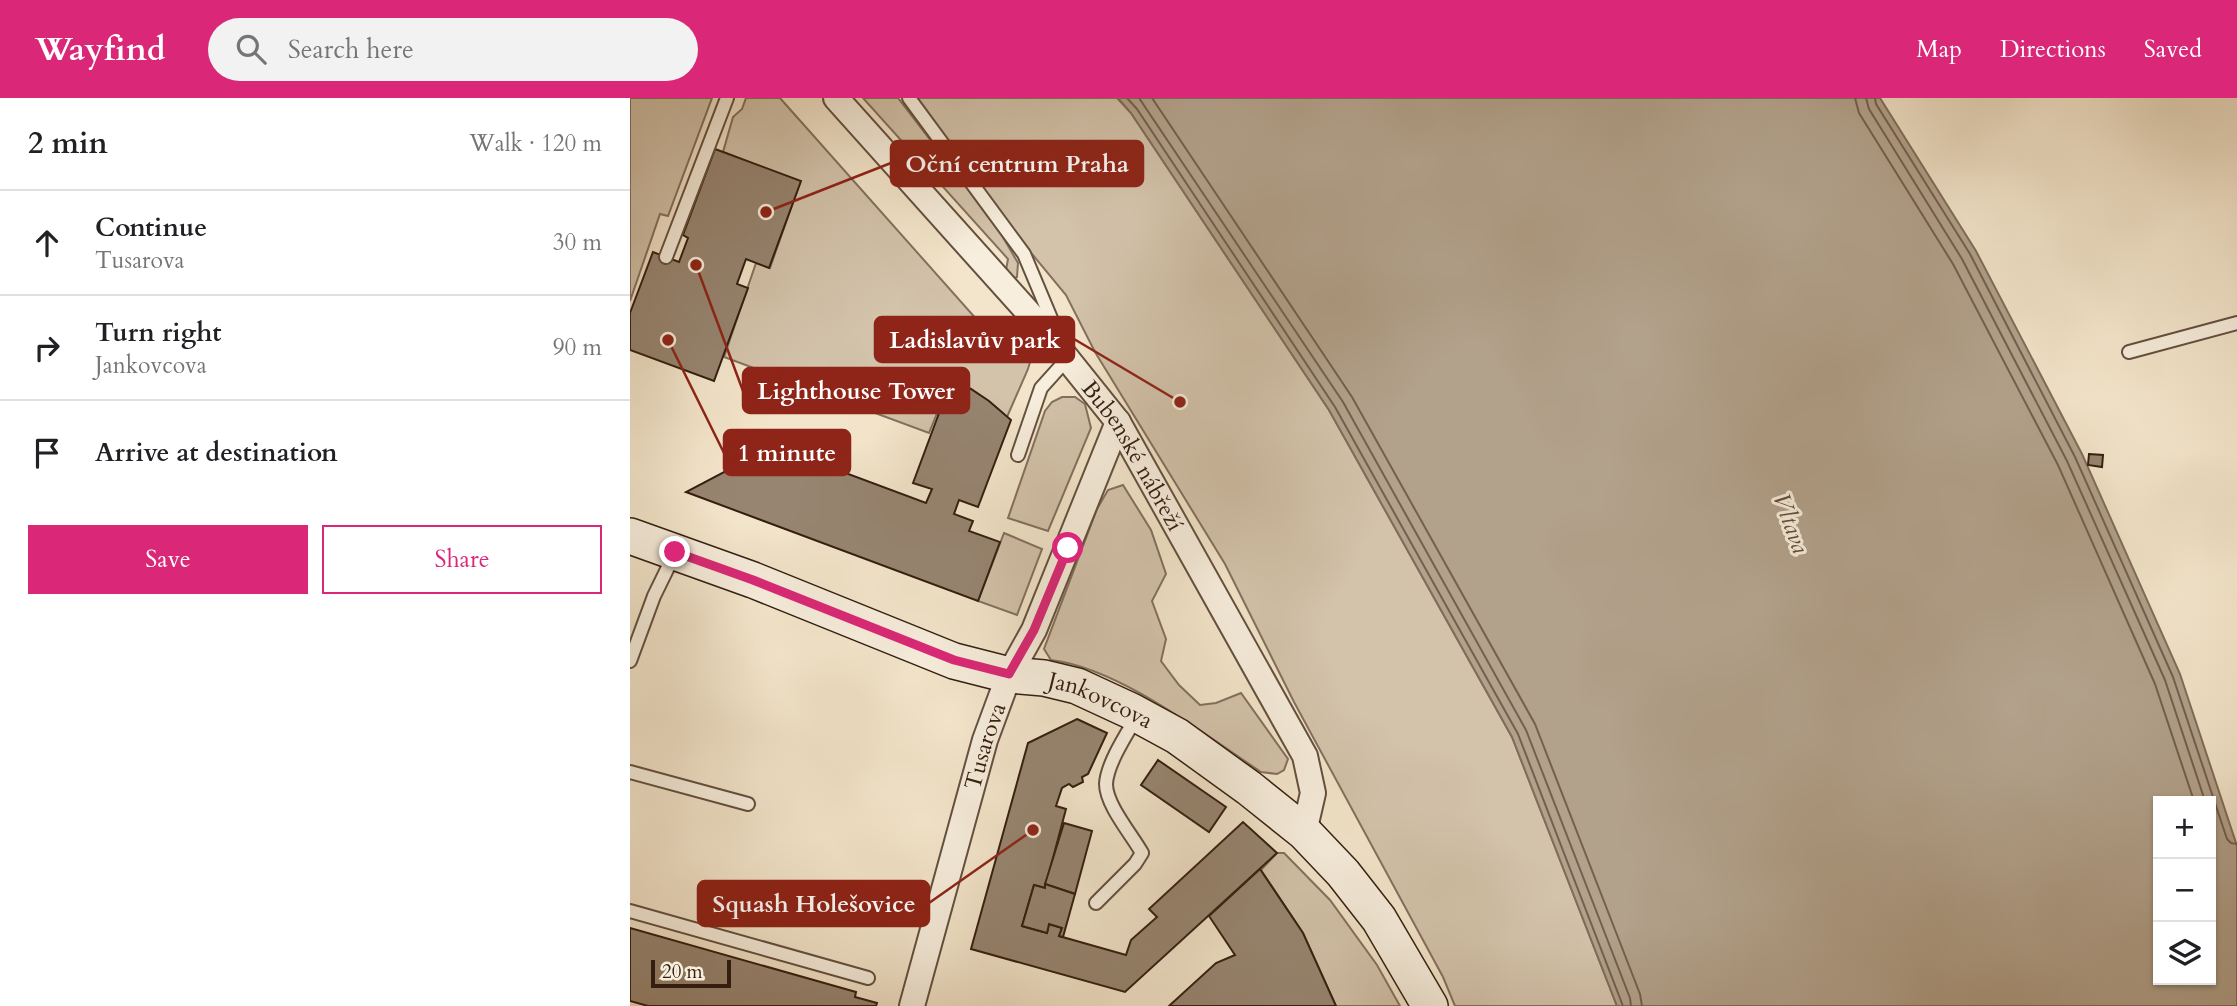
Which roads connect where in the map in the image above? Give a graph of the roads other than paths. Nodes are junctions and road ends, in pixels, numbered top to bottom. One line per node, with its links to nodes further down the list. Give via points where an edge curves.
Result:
1 (727, 98): 4 (lane)
2 (836, 98): 7 (street, Bubenské nábřeží)
3 (909, 98): 7 (lane, via 1024,254)
4 (666, 257)
5 (2237, 323): 6 (lane)
6 (2129, 352)
7 (1068, 359): 8 (street, Bubenské nábřeží); 9 (lane, via 1041,388)
8 (1118, 422): 13 (street, Tusarova, via 1034,630); 17 (street, Bubenské nábřeží, via 1305,756 1313,793)
9 (1018, 455)
10 (630, 536): 11 (street, Jankovcova)
11 (675, 552): 12 (lane); 13 (street, Jankovcova, via 954,660)
12 (630, 661)
13 (1009, 674): 14 (street, Jankovcova, via 1077,686); 21 (street, Tusarova, via 985,740)
14 (1138, 714): 17 (street, Jankovcova, via 1249,788); 18 (lane, via 1106,784 1142,853)
15 (630, 772): 16 (lane)
16 (748, 804)
17 (1304, 832): 22 (street, Jankovcova, via 1379,919)
18 (1097, 903)
19 (630, 911): 20 (lane)
20 (868, 978)
21 (912, 1006)
22 (1430, 1006)

